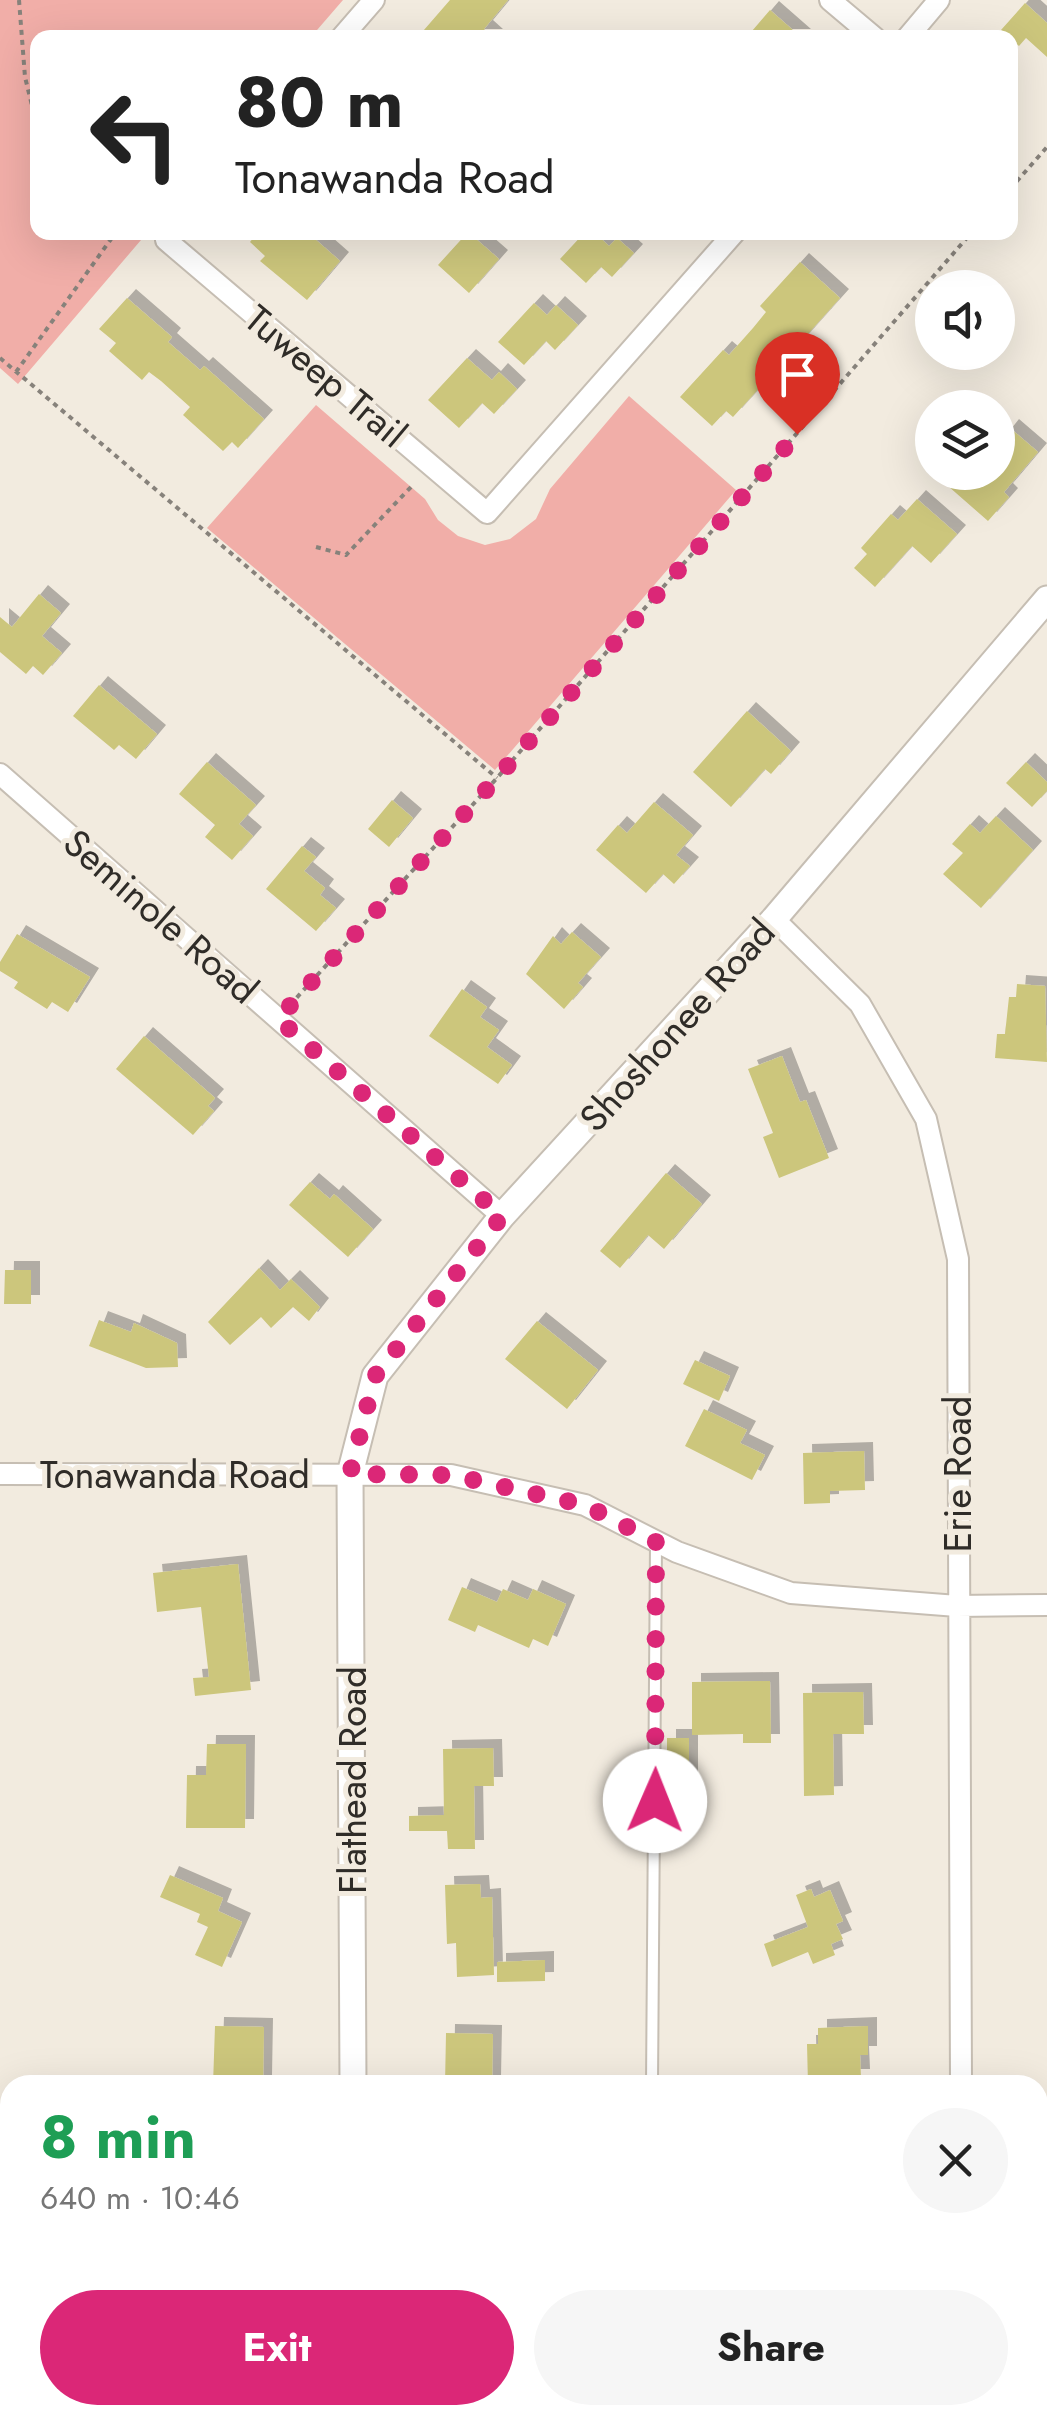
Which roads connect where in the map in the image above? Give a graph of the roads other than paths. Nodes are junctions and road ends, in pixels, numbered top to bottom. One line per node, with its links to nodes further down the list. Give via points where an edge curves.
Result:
1 (374, 0): 4 (street)
2 (830, 0): 5 (street)
3 (940, 0): 6 (street)
4 (348, 30)
5 (866, 30)
6 (913, 30)
7 (174, 240): 8 (street, Tuweep Trail, via 487,513)
8 (727, 240)
9 (1047, 599): 11 (street, Shoshonee Road)
10 (0, 774): 12 (street, Seminole Road)
11 (774, 919): 12 (street, Shoshonee Road); 17 (street, Erie Road, via 860,1004 926,1120 958,1259)
12 (502, 1216): 14 (street, Shoshonee Road, via 375,1376)
13 (0, 1474): 14 (street, Tonawanda Road)
14 (350, 1474): 15 (street, Tonawanda Road, via 451,1475 585,1505); 18 (street, Flathead Road)
15 (656, 1542): 17 (street, Tonawanda Road, via 790,1593); 19 (lane)
16 (1047, 1605): 17 (street, Tonawanda Road)
17 (957, 1606): 20 (street, Erie Road)
18 (353, 2075)
19 (652, 2075)
20 (961, 2075)

